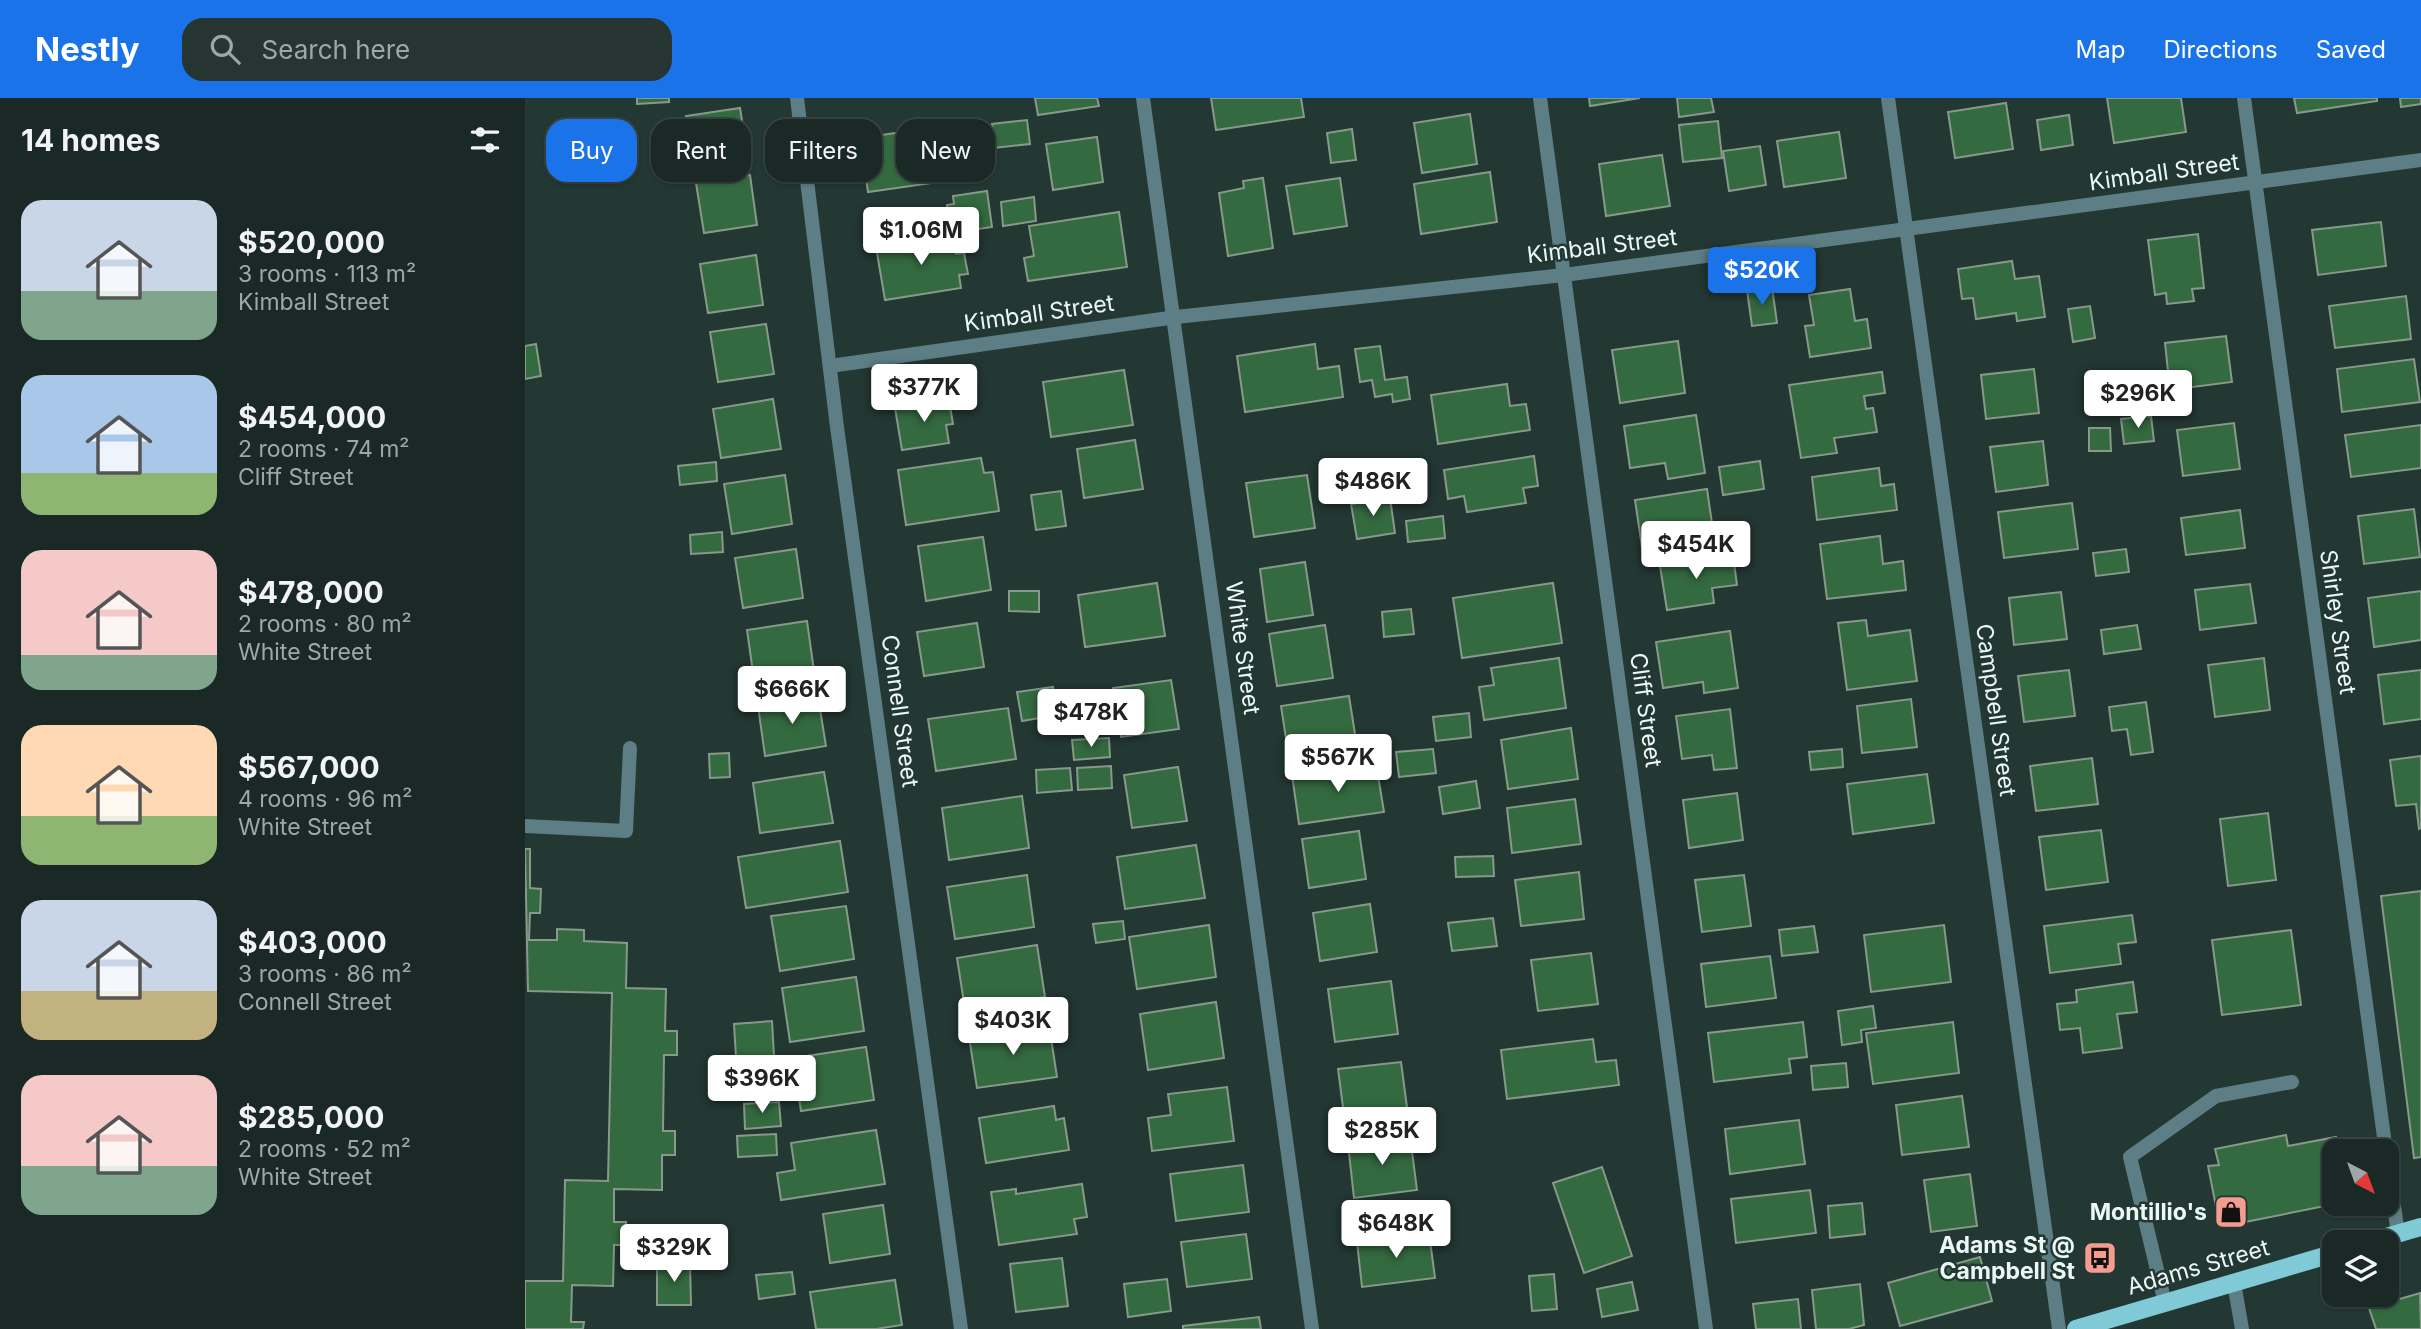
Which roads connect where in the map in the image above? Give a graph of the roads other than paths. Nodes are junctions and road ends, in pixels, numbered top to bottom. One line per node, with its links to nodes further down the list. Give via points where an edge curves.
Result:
1 (797, 98): 11 (street, Connell Street)
2 (1143, 98): 10 (street, White Street)
3 (1540, 98): 9 (street, Cliff Street)
4 (1888, 98): 8 (street, Campbell Street)
5 (2244, 98): 7 (street, Shirley Street)
6 (2421, 160): 7 (street, Kimball Street)
7 (2256, 182): 8 (street, Kimball Street); 15 (street, Shirley Street)
8 (1906, 230): 9 (street, Kimball Street); 24 (street, Campbell Street)
9 (1564, 275): 10 (street, Kimball Street); 23 (street, Cliff Street)
10 (1176, 317): 11 (street, Kimball Street); 22 (street, White Street)
11 (830, 366): 21 (street, Connell Street)
12 (630, 748): 13 (street, via 626,831)
13 (525, 826)
14 (2292, 1082): 20 (street, via 2216,1096 2130,1157)
15 (2384, 1139)
16 (2421, 1227): 17 (main road)
17 (2399, 1233)
18 (2322, 1257): 19 (main road, Adams Street)
19 (2234, 1283): 20 (main road, Adams Street); 26 (street)
20 (2165, 1303): 25 (main road, Adams Street)
21 (961, 1329)
22 (1312, 1329)
23 (1706, 1329)
24 (2059, 1329)
25 (2076, 1329)
26 (2242, 1329)

